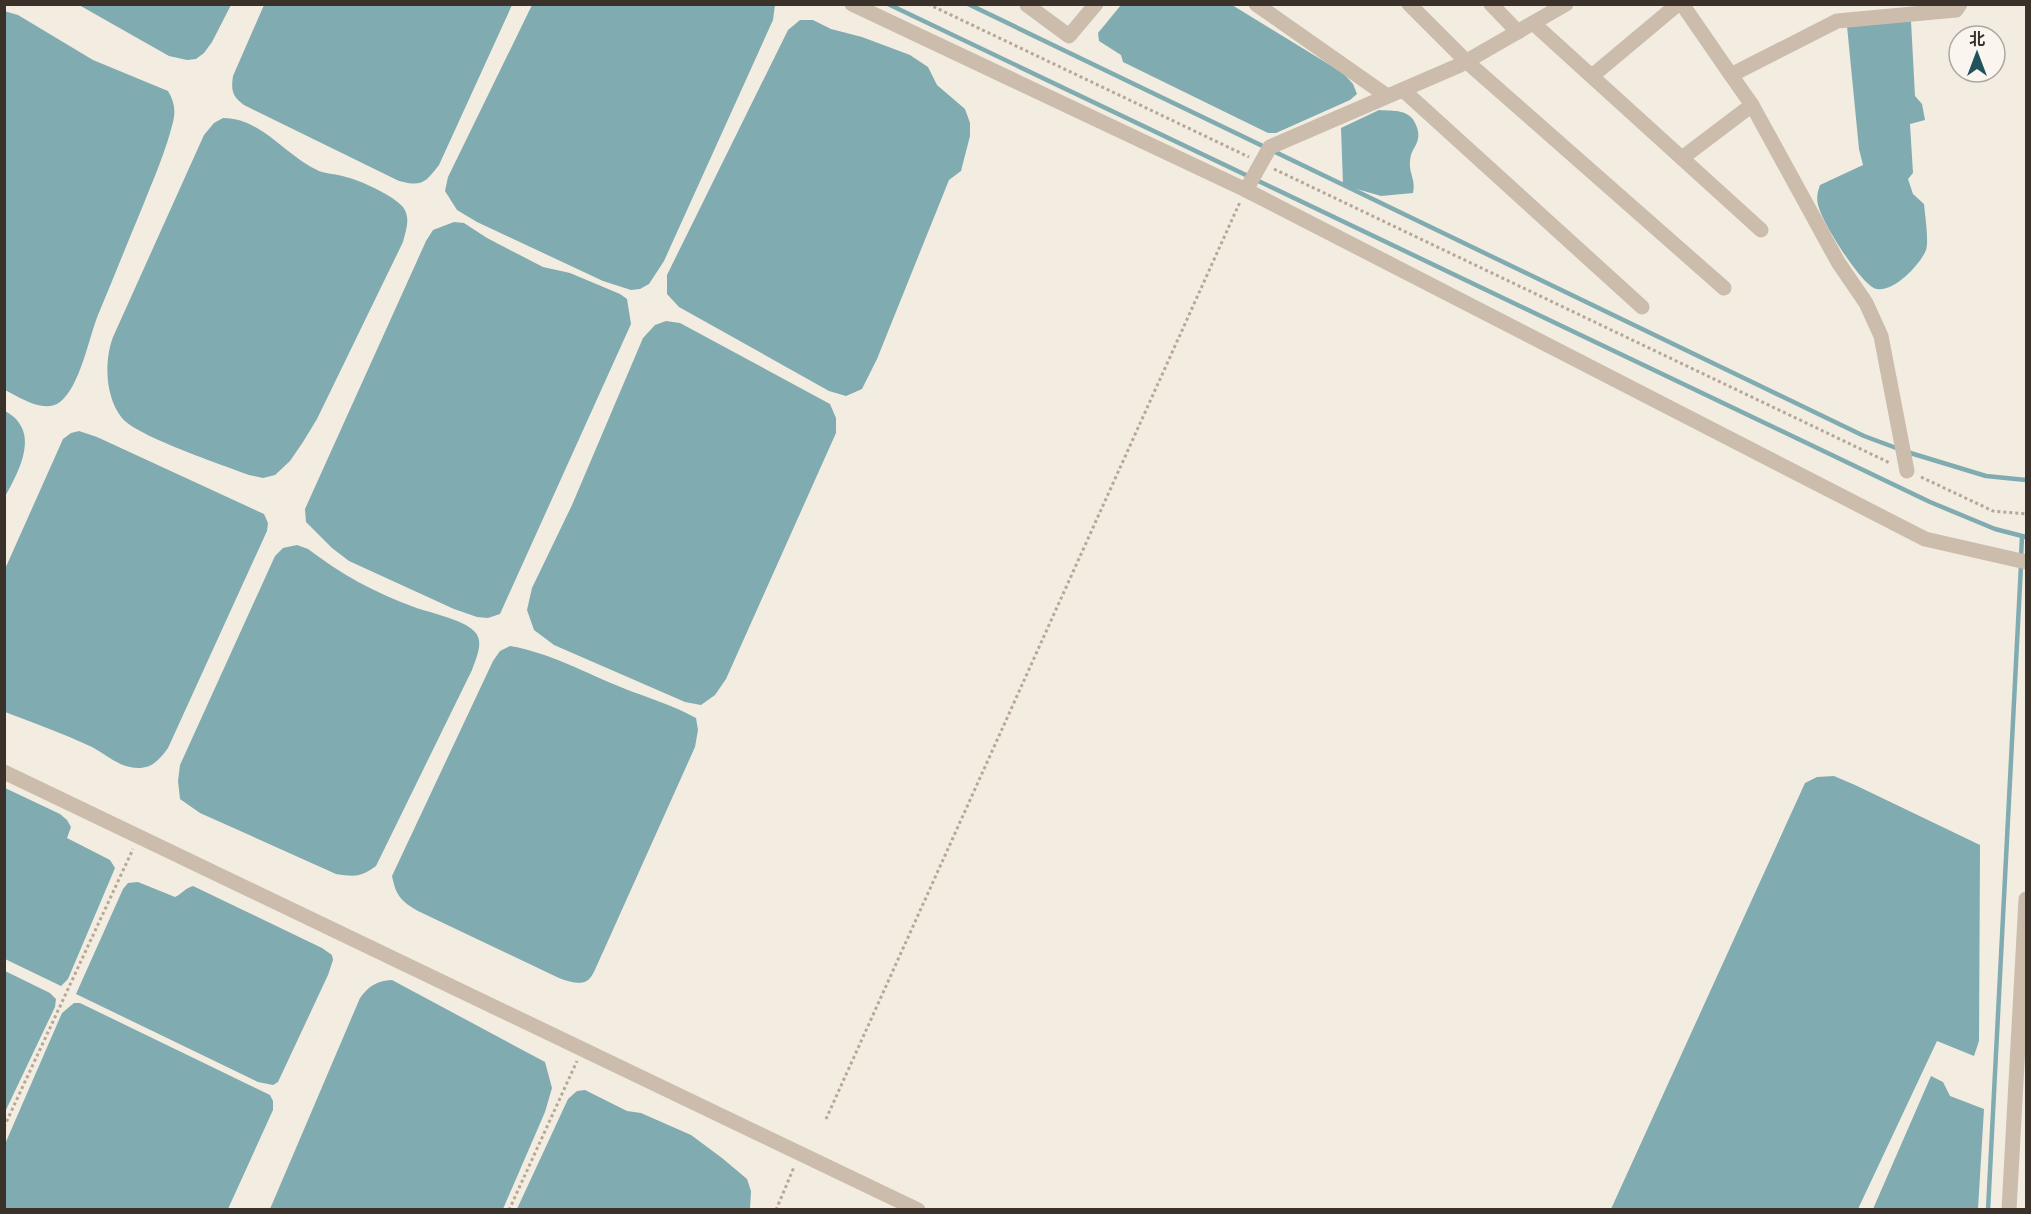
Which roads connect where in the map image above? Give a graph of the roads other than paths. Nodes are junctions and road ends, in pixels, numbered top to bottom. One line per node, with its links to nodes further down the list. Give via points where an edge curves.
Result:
1 (852, 4): 20 (street)
2 (1096, 4): 9 (street, via 1069,36)
3 (1409, 4): 13 (street)
4 (1491, 4): 12 (street)
5 (1566, 4): 11 (street)
6 (1678, 4): 15 (street)
7 (1682, 4): 14 (street)
8 (1960, 4): 14 (street, via 1956,10 1837,21)
9 (1027, 5)
10 (1259, 5): 17 (street)
11 (1533, 23): 12 (street); 15 (street)
12 (1518, 32): 13 (street)
13 (1466, 62): 16 (street); 22 (street)
14 (1731, 75): 18 (street)
15 (1592, 76): 19 (street)
16 (1403, 90): 17 (street); 23 (street)
17 (1387, 96): 20 (street)
18 (1752, 105): 19 (street); 24 (street, via 1881,336)
19 (1682, 158): 21 (street)
20 (1258, 169): 25 (street, via 1925,539)
21 (1761, 230)
22 (1724, 288)
23 (1642, 307)
24 (1906, 465)
25 (2026, 562)
26 (4, 772): 28 (street)
27 (2026, 899): 29 (street)
28 (918, 1209)
29 (2009, 1209)

